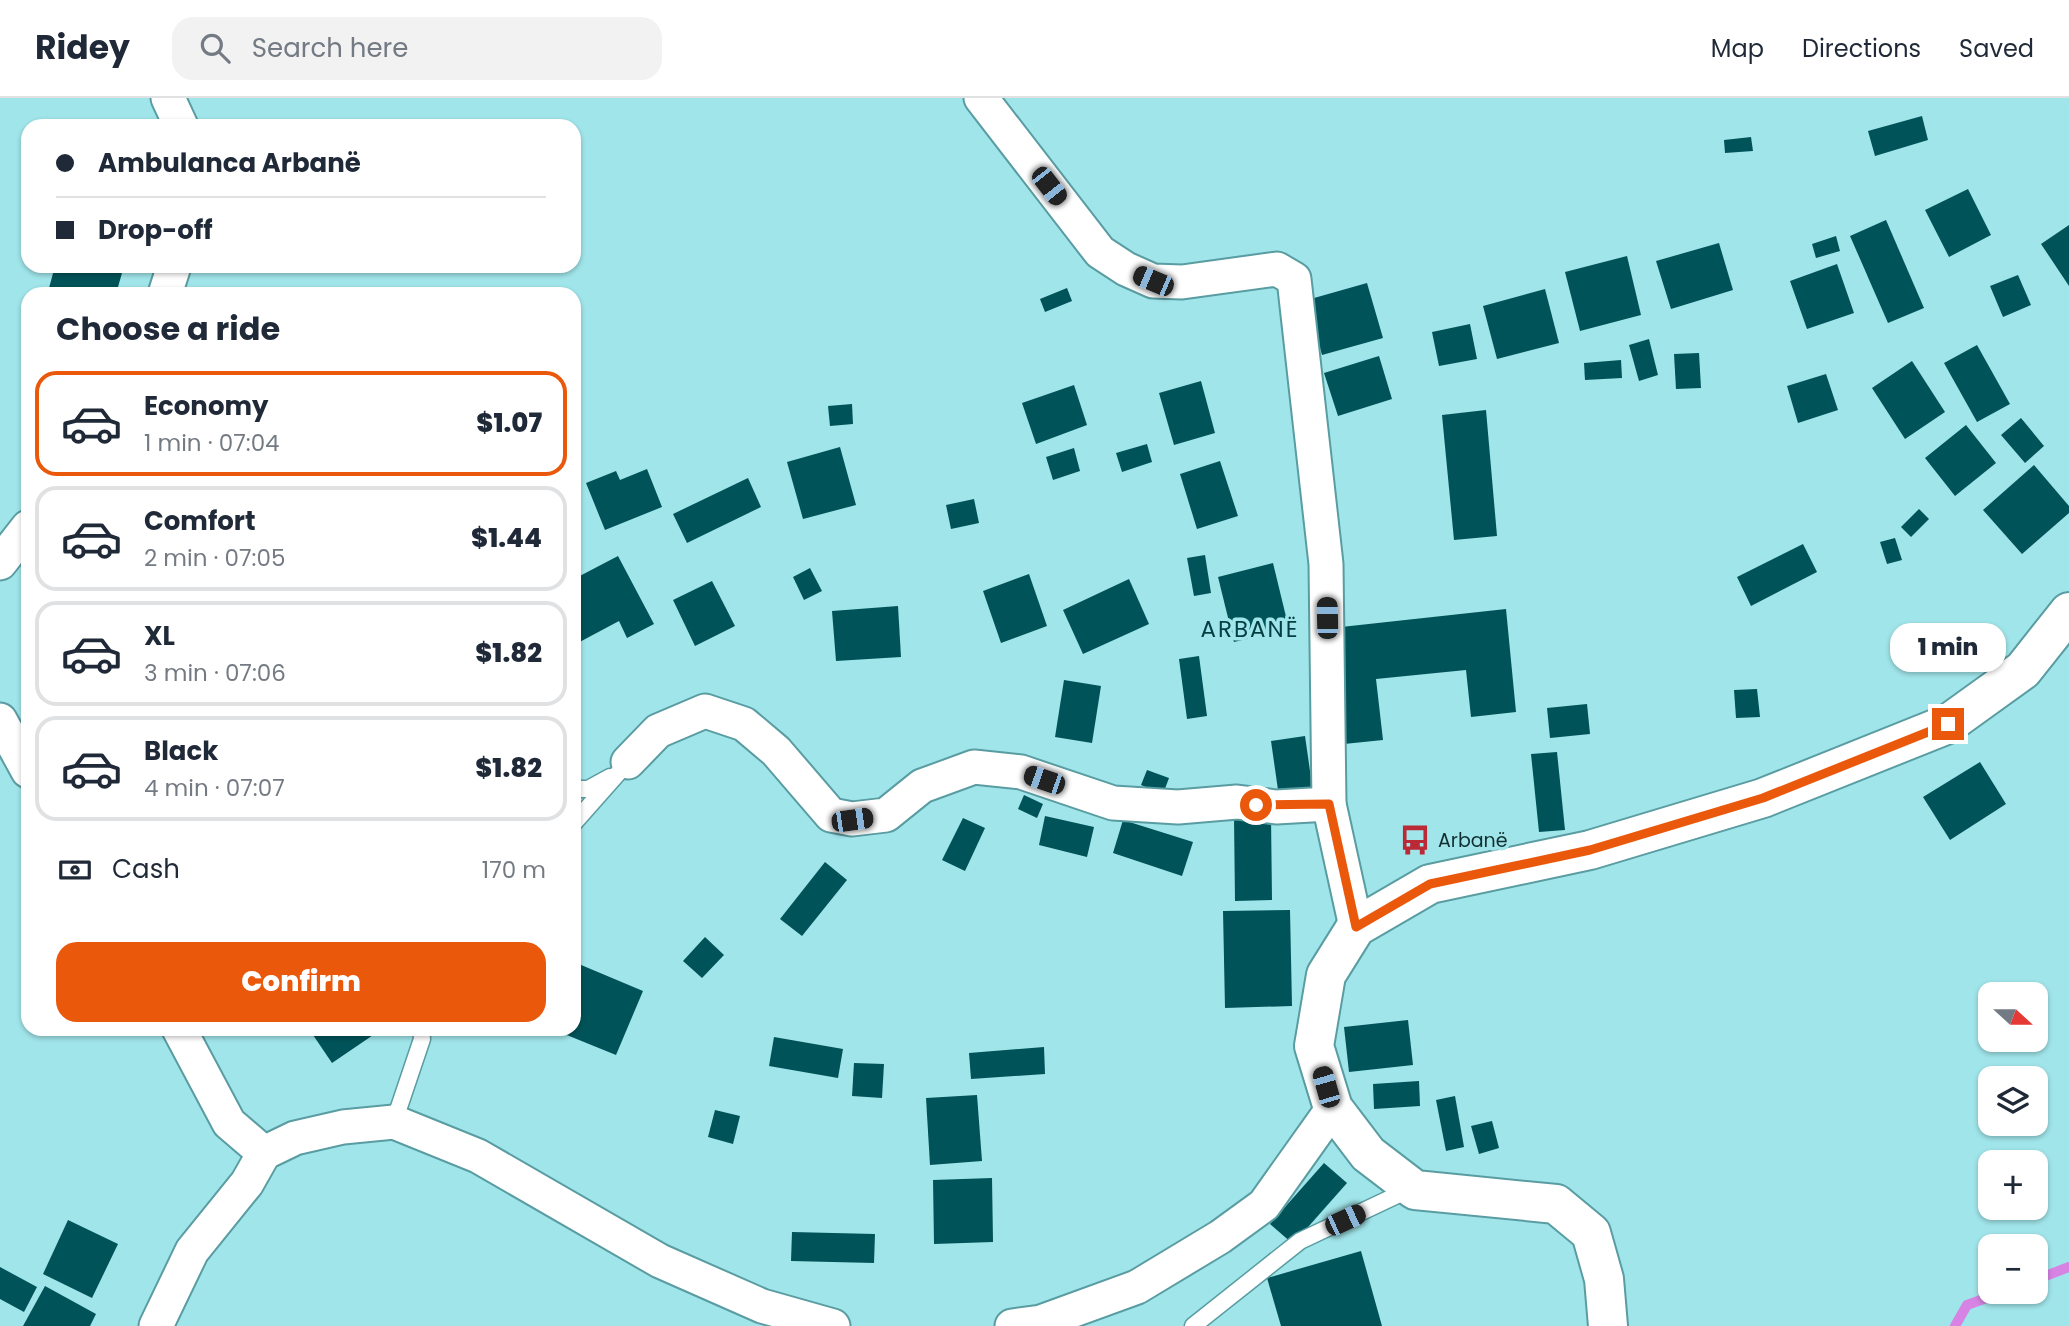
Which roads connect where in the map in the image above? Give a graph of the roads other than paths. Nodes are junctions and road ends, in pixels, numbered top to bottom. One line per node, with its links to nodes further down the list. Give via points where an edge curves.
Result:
1 (168, 98): 3 (street)
2 (981, 98): 11 (street, via 1100,252 1126,269 1153,281 1182,282 1277,268 1294,279 1326,564)
3 (178, 119)
4 (21, 536): 5 (street)
5 (0, 564)
6 (2069, 611): 13 (main road, via 2023,670 1948,724 1763,798 1590,850 1430,884)
7 (0, 720): 8 (street)
8 (21, 758)
9 (628, 762): 10 (lane); 11 (street, via 658,731 705,711 744,724 775,751 831,815 852,820 886,815 922,786 974,767 1021,772 1112,803 1178,807 1237,802 1276,807); 12 (lane)
10 (581, 789)
11 (1329, 804): 13 (street)
12 (581, 815)
13 (1356, 927): 16 (main road, via 1326,975 1314,1046)
14 (183, 1036): 18 (street, via 229,1123)
15 (422, 1036): 17 (lane)
16 (1332, 1108): 19 (main road, via 1368,1154); 22 (street, via 1264,1205 1220,1237 1138,1287 1041,1322)
17 (394, 1122): 18 (street, via 295,1138); 21 (street, via 478,1156 660,1261 762,1306)
18 (264, 1153): 20 (street, via 247,1183 192,1251)
19 (1413, 1188): 23 (lane, via 1300,1241); 24 (main road, via 1556,1204 1591,1233 1604,1279)
20 (156, 1326)
21 (832, 1326)
22 (1012, 1326)
23 (1193, 1326)
24 (1608, 1326)

